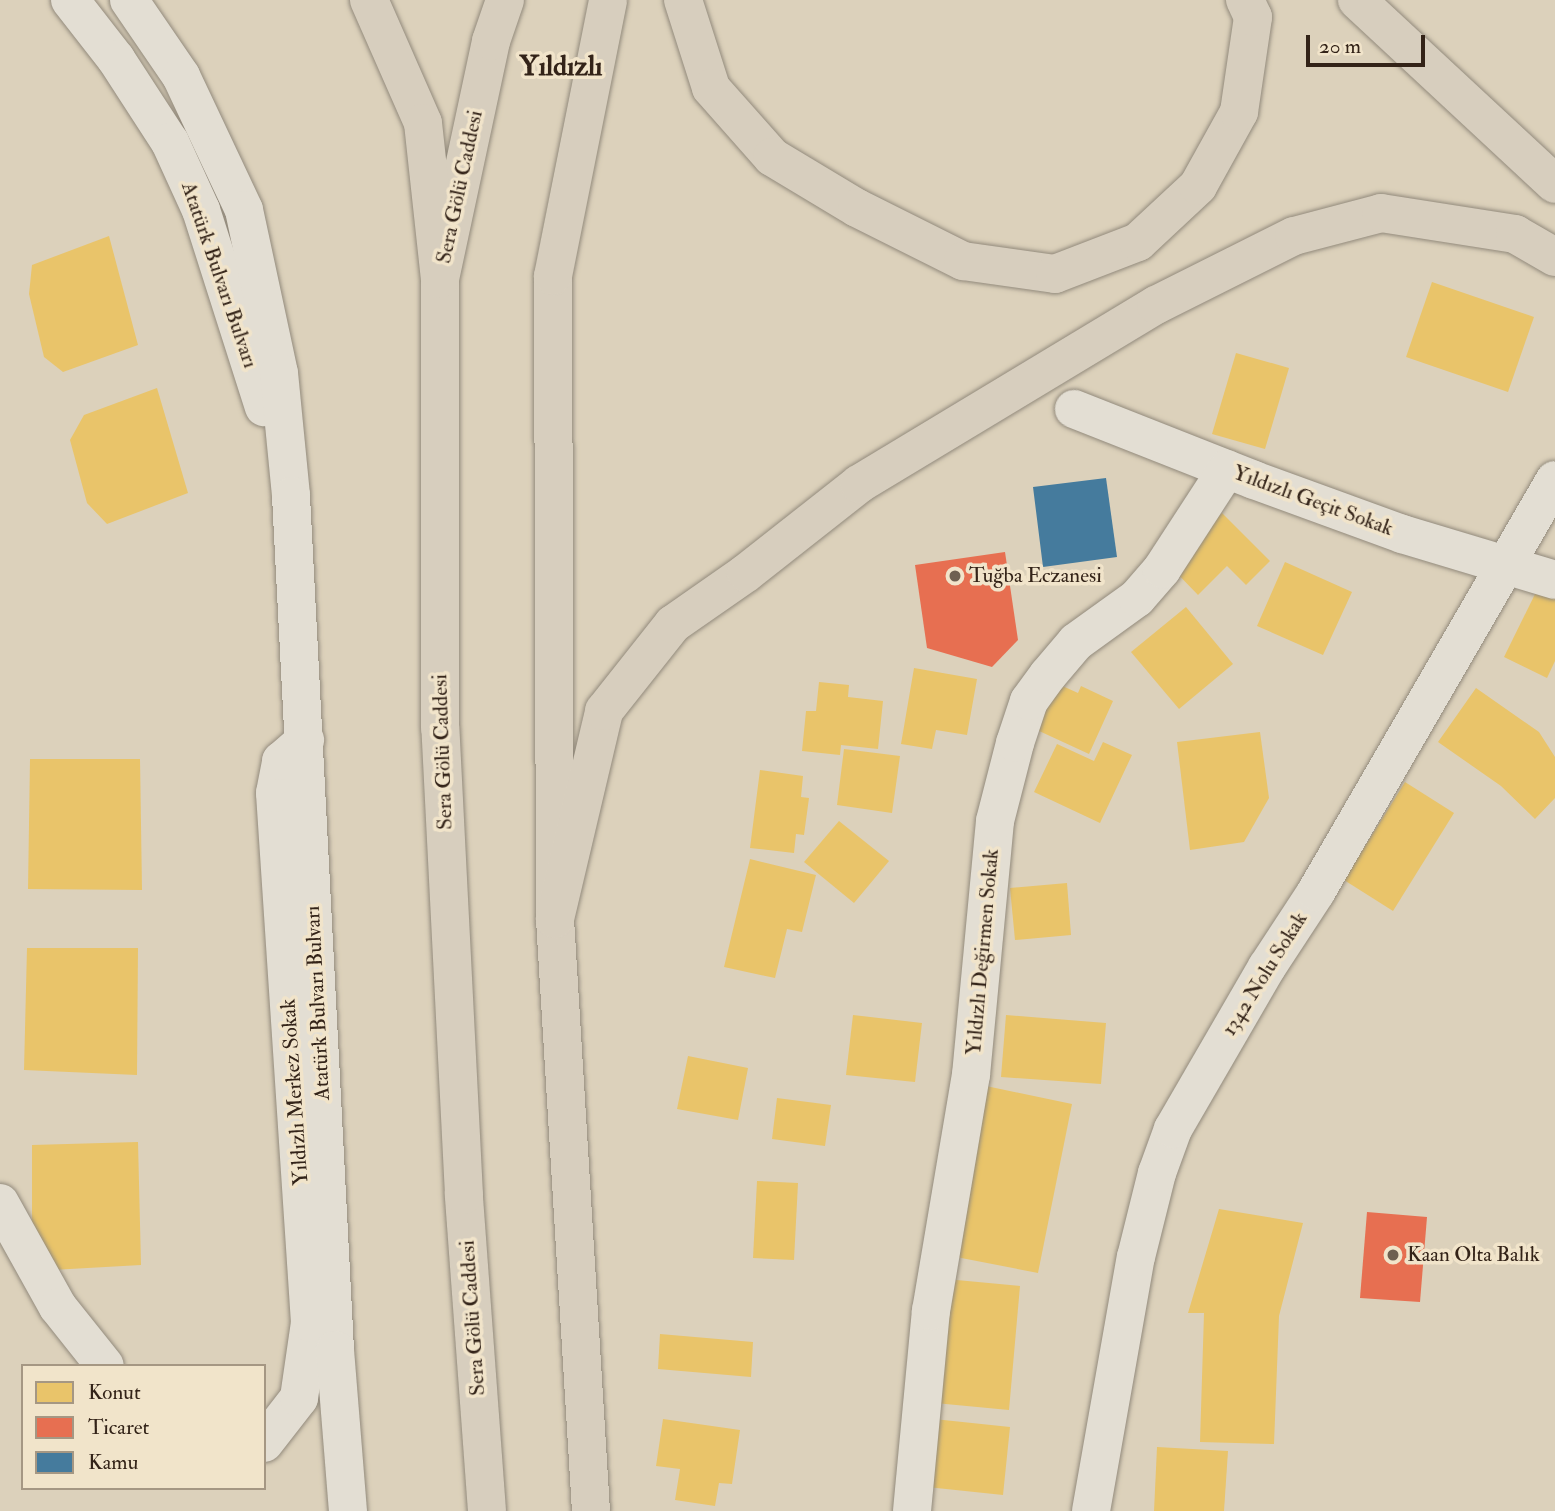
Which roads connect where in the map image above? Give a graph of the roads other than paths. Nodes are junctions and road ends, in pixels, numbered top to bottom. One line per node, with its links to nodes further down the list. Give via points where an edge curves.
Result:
1 (70, 0): 15 (street, Atatürk Bulvarı Bulvarı, via 116,59 170,142 196,199)
2 (129, 0): 15 (street, Atatürk Bulvarı Bulvarı, via 181,76 244,210 279,373)
3 (369, 0): 11 (main road, via 423,123)
4 (505, 0): 11 (main road, Sera Gölü Caddesi, via 491,41)
5 (608, 0): 19 (main road, via 553,276)
6 (683, 0): 7 (main road, via 711,88 772,157 857,208 963,261 1055,274 1138,242 1198,186 1240,112 1253,17)
7 (1245, 0)
8 (1357, 0): 9 (main road)
9 (1555, 184)
10 (1555, 257): 19 (main road, via 1515,234 1381,213 1294,236 1156,305 859,484 673,624 604,711)
11 (440, 279): 24 (main road, Sera Gölü Caddesi, via 440,729 464,1195)
12 (1074, 409): 13 (street, Yıldızlı Geçit Sokak)
13 (1227, 469): 16 (street, Yıldızlı Geçit Sokak, via 1402,534); 26 (street, Yıldızlı Değirmen Sokak, via 1162,569 1137,598 1076,642 1048,675 1029,701 1015,743 995,821 971,1075 931,1311)
14 (1555, 480): 16 (street, 1342 Nolu Sokak)
15 (291, 496): 18 (street, Atatürk Bulvarı Bulvarı)
16 (1509, 564): 17 (street, Yıldızlı Geçit Sokak); 27 (street, 1342 Nolu Sokak, via 1173,1129 1136,1257)
17 (1555, 580)
18 (305, 740): 22 (street, Yıldızlı Merkez Sokak, via 281,761 275,793 310,1323 299,1398); 23 (street, Atatürk Bulvarı Bulvarı, via 335,1350)
19 (555, 919): 25 (main road)
20 (0, 1203): 21 (street, via 58,1307)
21 (103, 1364)
22 (266, 1440)
23 (348, 1511)
24 (487, 1511)
25 (592, 1511)
26 (912, 1511)
27 (1091, 1511)

